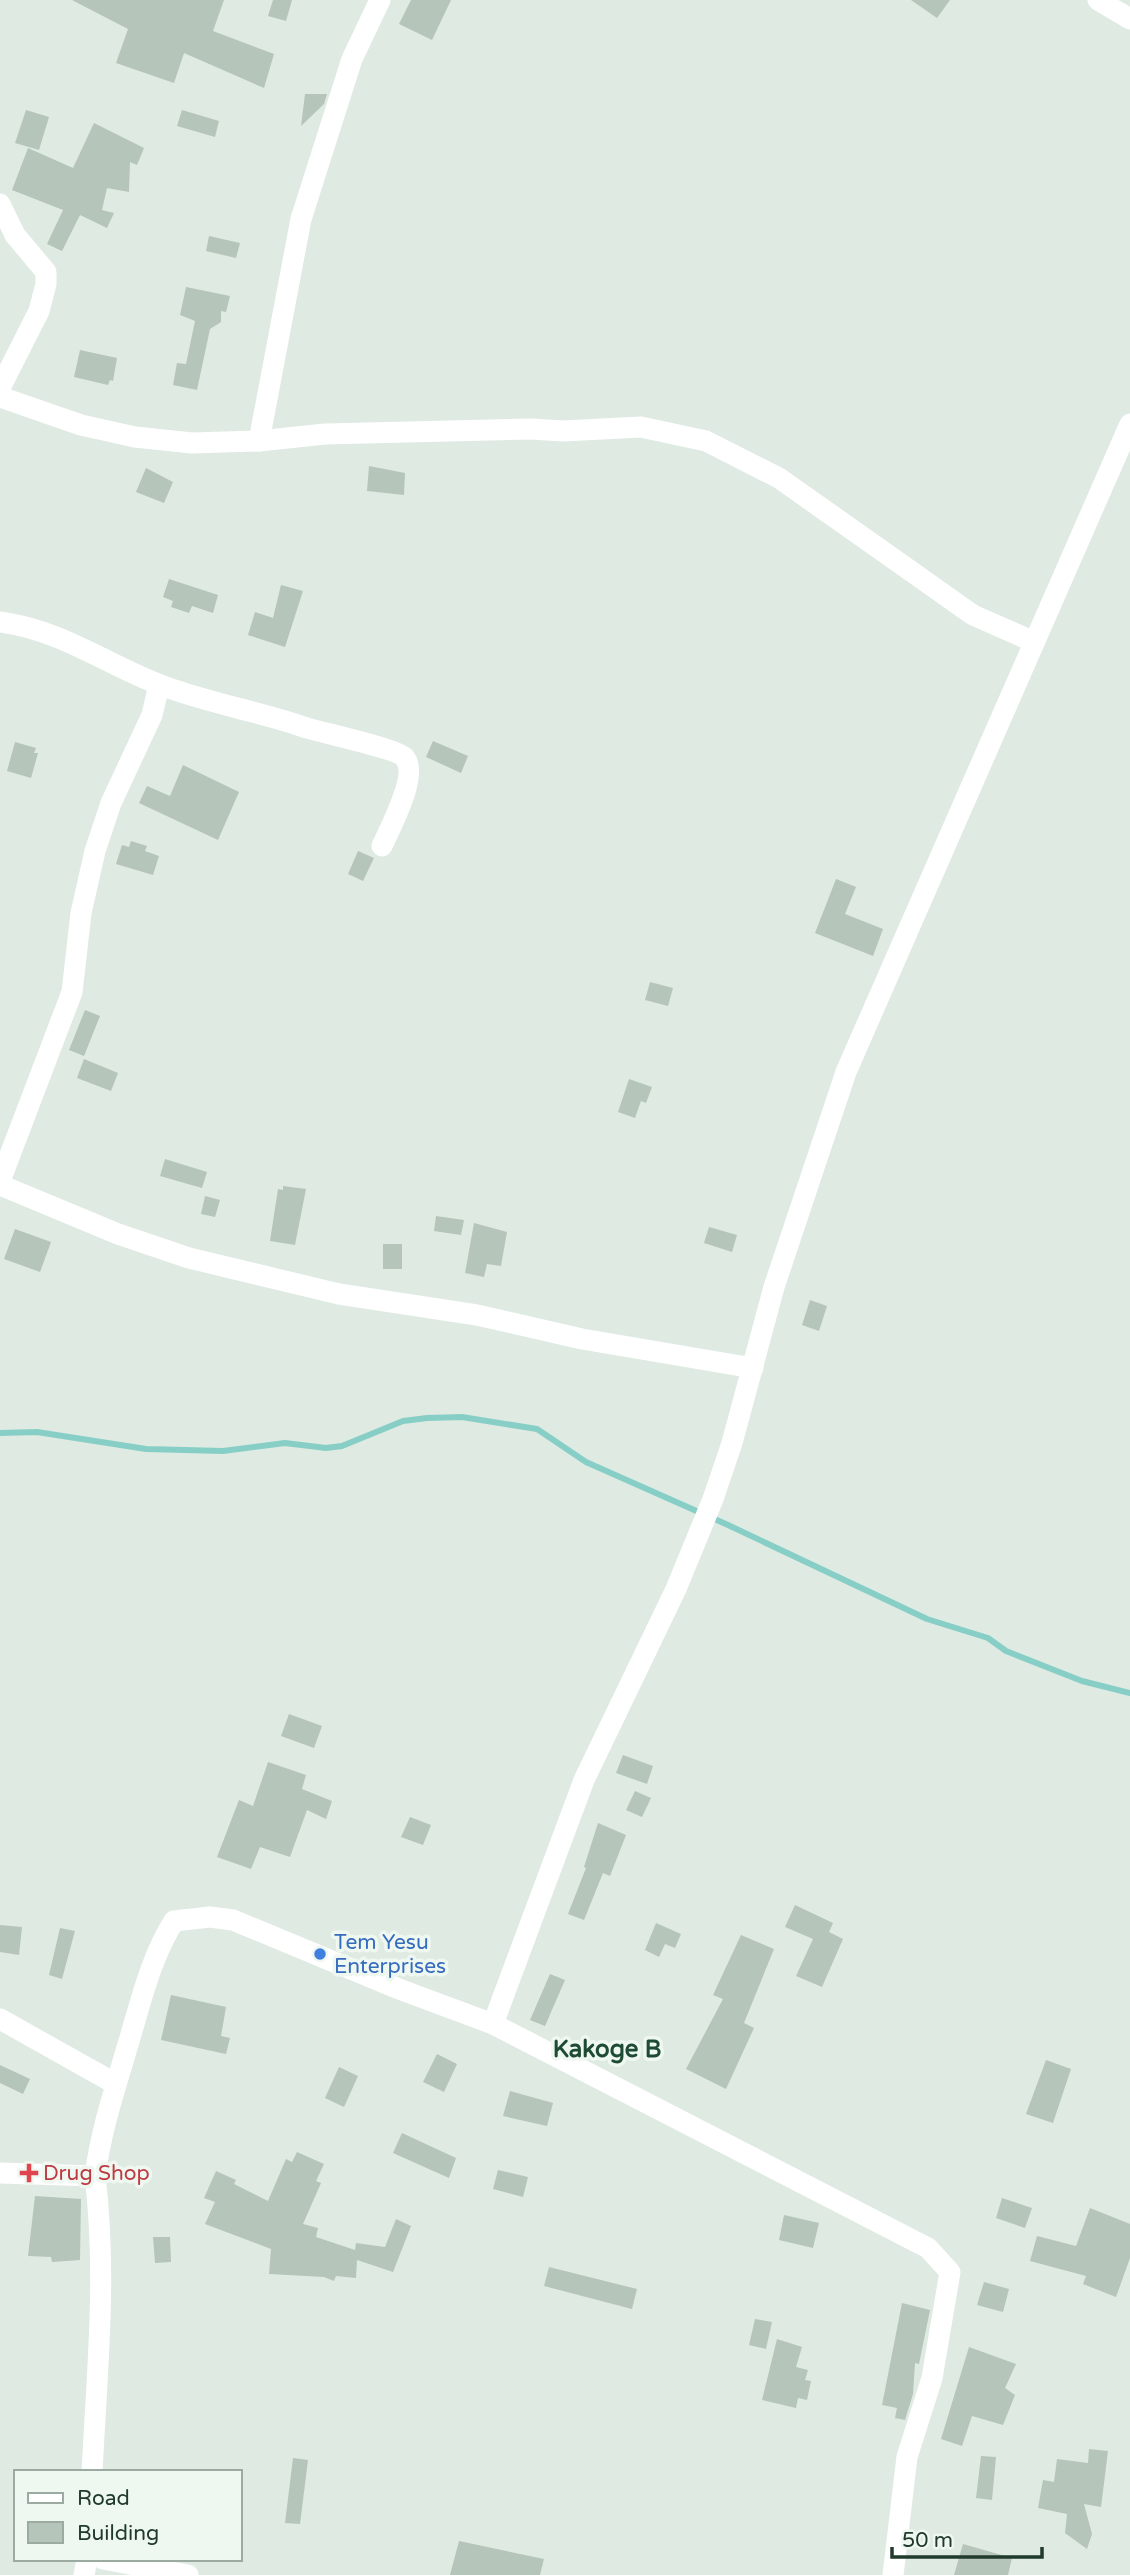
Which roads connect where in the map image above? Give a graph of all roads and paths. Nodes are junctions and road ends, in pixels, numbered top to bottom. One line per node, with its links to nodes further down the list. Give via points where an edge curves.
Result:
1 (380, 0): 8 (street, via 352,59 301,219)
2 (1098, 0): 3 (street)
3 (1130, 19)
4 (0, 204): 5 (street, via 15,235 46,272 46,284 39,311)
5 (0, 388)
6 (0, 397): 8 (street, via 135,438 192,443)
7 (1130, 424): 10 (street)
8 (259, 441): 10 (street, via 325,434 641,427 670,431 706,441 779,478 972,615)
9 (0, 622): 11 (street, via 51,632)
10 (1032, 642): 14 (street, via 846,1072 774,1287)
11 (159, 685): 12 (street, via 405,757 411,771); 13 (street, via 152,715 111,803 95,852 81,913 72,992)
12 (382, 846)
13 (0, 1183): 14 (street, via 118,1234 189,1258 339,1294 477,1315 582,1339)
14 (753, 1368): 16 (street, via 703,1527 584,1780)
15 (0, 2019): 17 (street)
16 (493, 2024): 17 (street, via 233,1920 190,1918 174,1921 160,1945); 23 (street, via 928,2248 950,2272 932,2378 907,2457)
17 (116, 2084): 19 (street, via 104,2119)
18 (0, 2173): 19 (street)
19 (95, 2176): 20 (street, via 102,2270)
20 (92, 2470)
21 (114, 2561): 22 (street)
22 (188, 2575)
23 (893, 2575)

